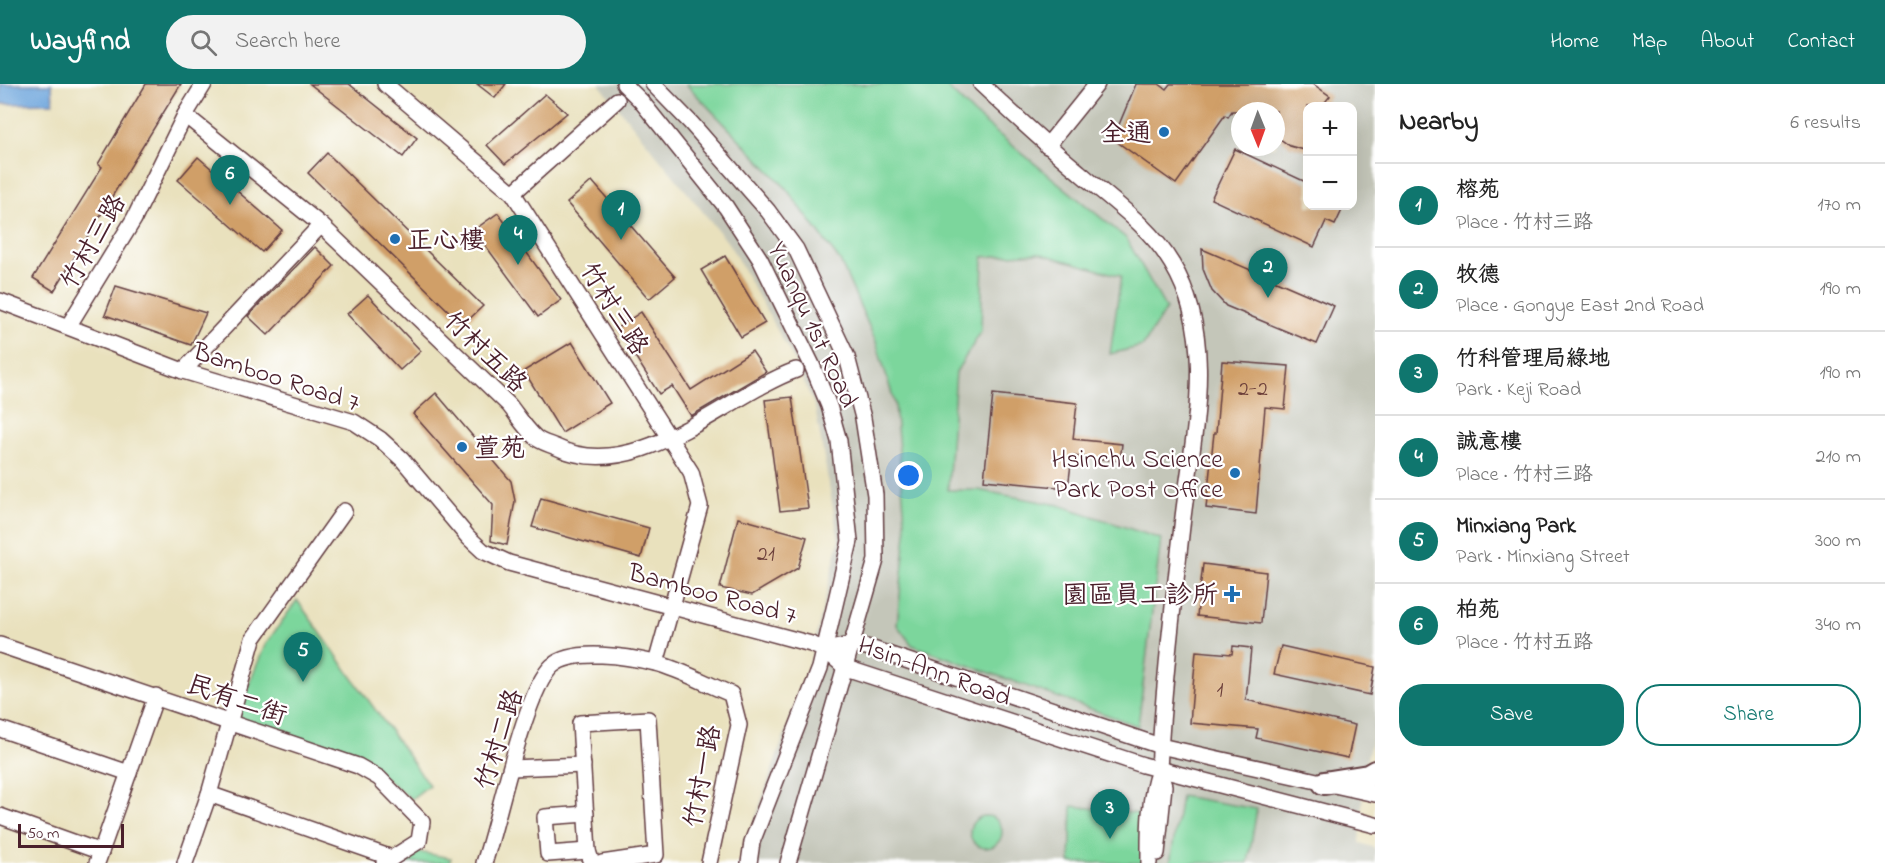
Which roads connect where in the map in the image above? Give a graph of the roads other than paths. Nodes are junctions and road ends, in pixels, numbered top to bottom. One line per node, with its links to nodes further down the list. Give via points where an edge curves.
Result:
1 (204, 84): 8 (street, 竹村三路)
2 (385, 84): 10 (street, 竹村三路)
3 (624, 84): 21 (street, Yuanqu 1st Road, via 726,207 760,259 829,406 839,441 850,541)
4 (653, 84): 19 (street, Yuanqu 1st Road, via 768,211 796,249 847,357 863,418 875,495 876,560)
5 (981, 84): 9 (street)
6 (1098, 84): 9 (street)
7 (617, 100): 10 (street)
8 (185, 115): 11 (street, 竹村五路); 13 (street, 竹村三路, via 134,219)
9 (1047, 146): 27 (street, via 1147,231 1172,263 1194,321 1197,403)
10 (513, 193): 16 (street, 竹村三路)
11 (321, 225): 14 (street); 16 (street, 竹村五路, via 509,405 536,438 568,453 596,457)
12 (0, 301): 13 (street, Bamboo Road 7)
13 (69, 325): 14 (street, Bamboo Road 7)
14 (183, 370): 18 (street, Bamboo Road 7, via 354,422 402,459 483,551 509,562)
15 (796, 370): 16 (street, 竹村五路)
16 (669, 438): 18 (street, 竹村三路, via 691,472 700,506)
17 (345, 511): 25 (street, via 253,639)
18 (672, 606): 21 (street, Bamboo Road 7); 22 (street)
19 (854, 644): 21 (street, Hsin-Ann Road); 23 (street, Yuanqu 1st Road); 27 (street, Hsin-Ann Road)
20 (0, 645): 24 (street, 民有二街)
21 (818, 647): 23 (street, Hsin-Ann Road); 46 (street, Yuanqu 1st Road, via 752,842)
22 (656, 663): 29 (street, 竹村二路, via 578,655 553,665 532,699); 45 (street, 竹村一路, via 731,694 739,724)
23 (846, 668): 30 (street, Hsin-Ann Road); 47 (street, Yuanqu 1st Road)
24 (156, 696): 25 (street, 民有二街); 32 (street)
25 (230, 721): 34 (street); 41 (street, 民有二街, via 358,766 379,778 422,822 419,841)
26 (0, 729): 32 (street)
27 (1160, 746): 30 (street); 33 (street, Hsin-Ann Road)
28 (583, 765): 29 (street); 36 (street); 44 (street, via 580,723 648,719 656,855)
29 (512, 768): 43 (street, 竹村二路)
30 (1159, 770): 38 (street, Hsin-Ann Road); 48 (street, via 1149,815); 49 (street, via 1164,786)
31 (1375, 772): 33 (highway)
32 (129, 773): 39 (street)
33 (1324, 783): 35 (street, Hsin-Ann Road)
34 (209, 794): 41 (street); 42 (street)
35 (1375, 794)
36 (586, 814): 40 (street); 40 (street, via 545,817 548,854)
37 (0, 816): 39 (street)
38 (1375, 825)
39 (99, 857)
40 (590, 857)
41 (388, 860)
42 (185, 863)
43 (484, 863)
44 (602, 863)
45 (709, 863)
46 (749, 863)
47 (788, 863)
48 (1149, 863)
49 (1156, 863)

